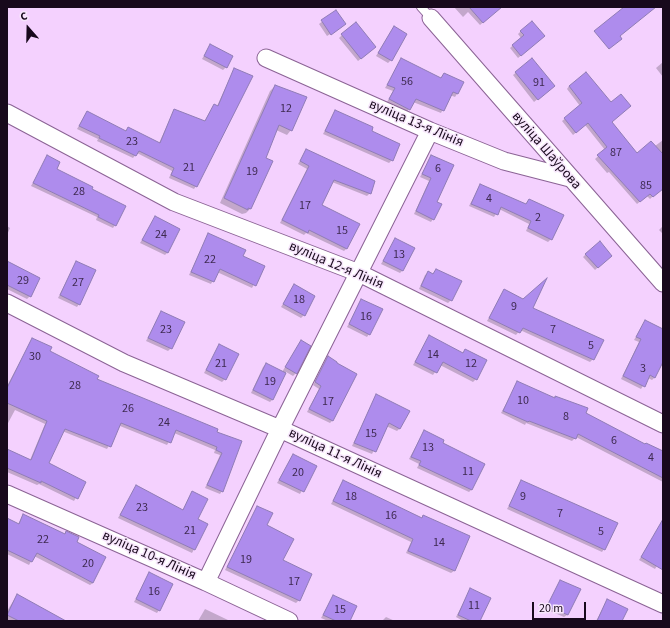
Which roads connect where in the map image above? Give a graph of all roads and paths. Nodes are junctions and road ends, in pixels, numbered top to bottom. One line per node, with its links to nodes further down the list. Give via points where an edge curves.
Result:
1 (426, 13): 5 (street, вуліца Шаўрова)
2 (266, 58): 4 (street, вуліца 13-я Лінія)
3 (7, 113): 6 (street, вуліца 12-я Лінія, via 174,202)
4 (430, 132): 5 (street, вуліца 13-я Лінія, via 504,161); 6 (street)
5 (570, 178): 7 (street, вуліца Шаўрова)
6 (358, 273): 9 (street, вуліца 12-я Лінія); 10 (street)
7 (663, 283)
8 (7, 303): 10 (street, вуліца 11-я Лінія, via 124,363)
9 (663, 424)
10 (280, 429): 12 (street); 13 (street, вуліца 11-я Лінія)
11 (7, 494): 12 (street, вуліца 10-я Лінія)
12 (206, 582): 14 (street, вуліца 10-я Лінія)
13 (663, 604)
14 (289, 621)

